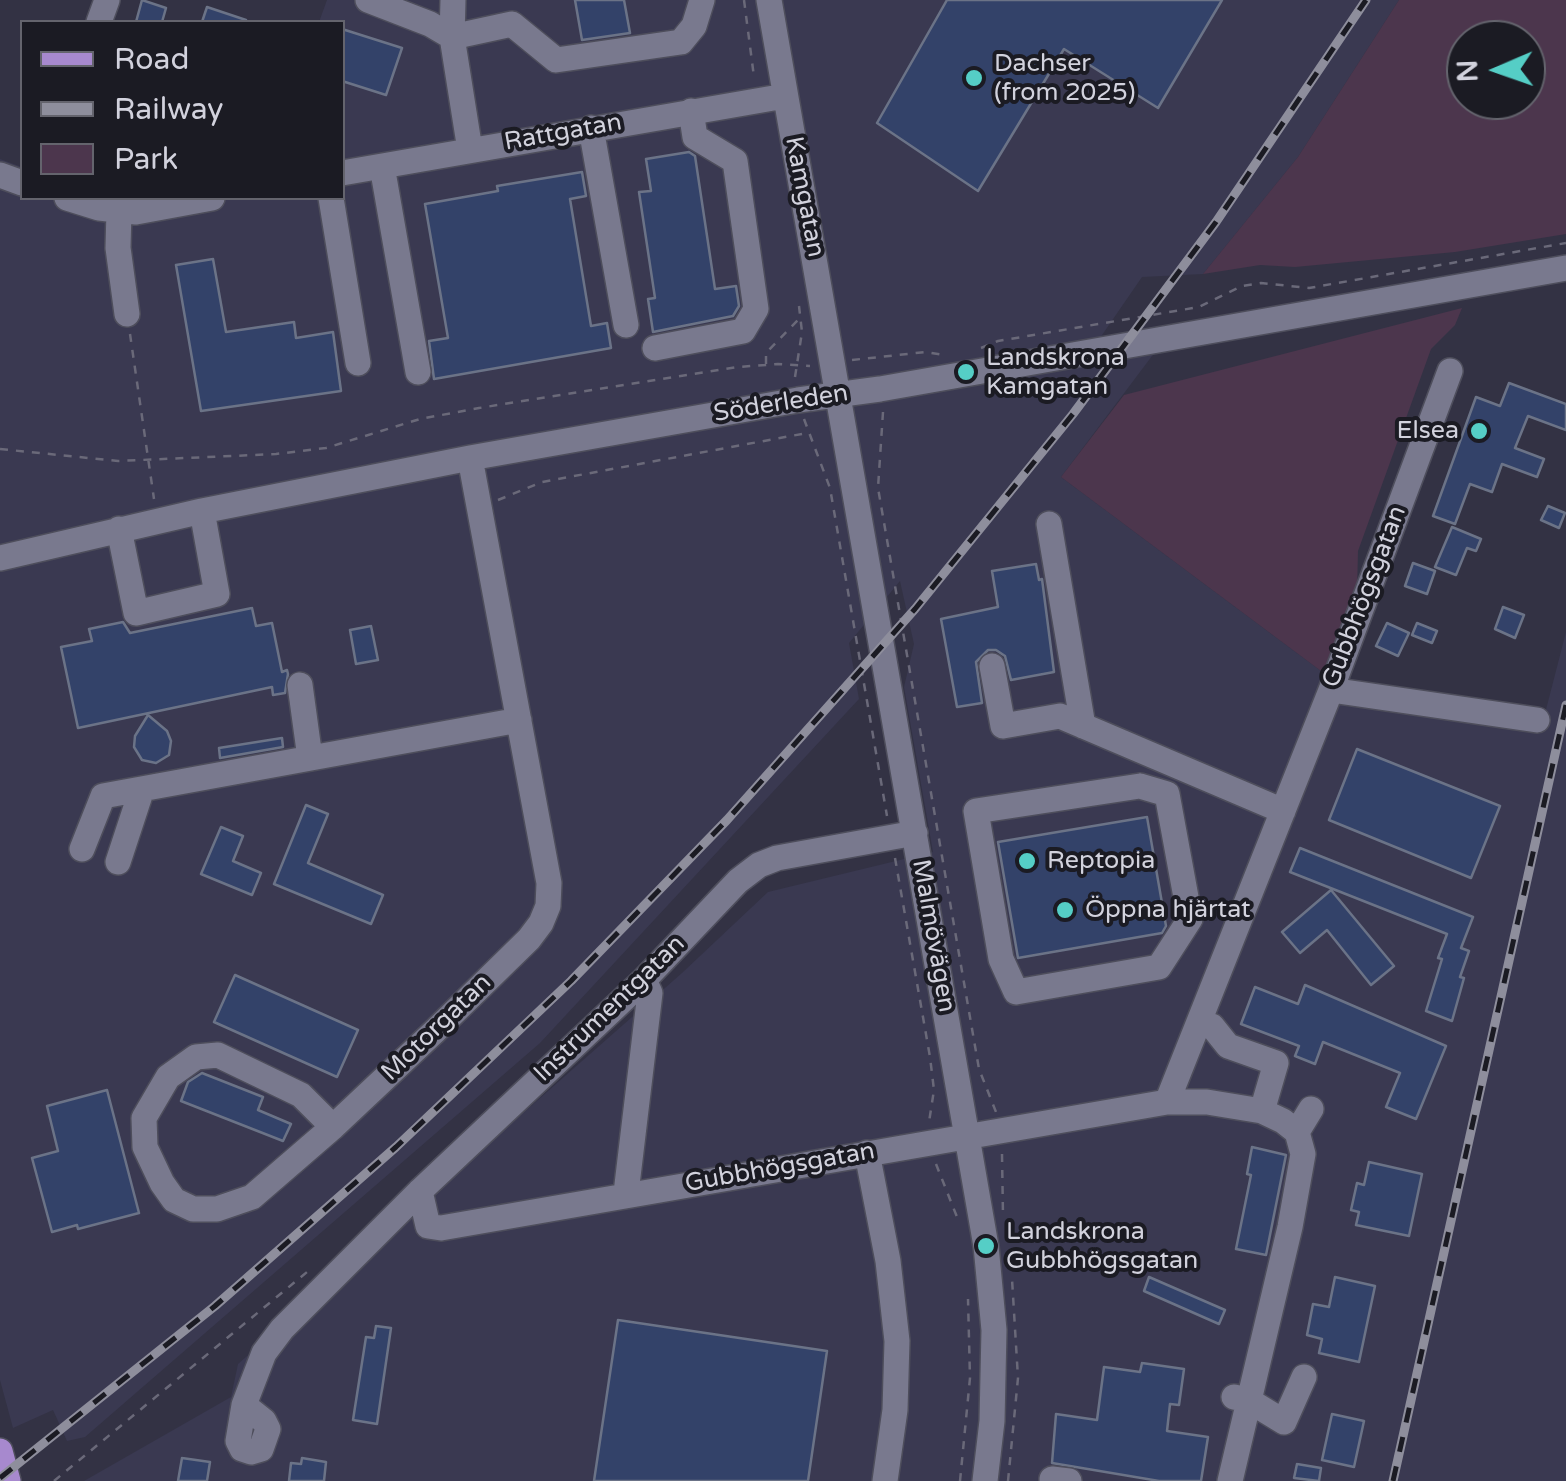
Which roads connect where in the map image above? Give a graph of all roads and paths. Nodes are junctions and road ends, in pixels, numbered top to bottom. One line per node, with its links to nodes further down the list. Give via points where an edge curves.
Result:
1 (368, 0): 6 (street)
2 (453, 0): 6 (street)
3 (702, 0): 6 (street, via 681,42 556,60 512,24)
4 (744, 0): 8 (path)
5 (770, 0): 7 (street, Kamgatan)
6 (452, 37): 11 (street)
7 (785, 96): 8 (street, Rattgatan); 27 (street, Kamgatan)
8 (754, 101): 9 (street, Rattgatan)
9 (691, 111): 10 (street, Rattgatan); 24 (street, via 695,137 734,161 756,309 743,331)
10 (591, 128): 11 (street, Rattgatan); 23 (street)
11 (470, 150): 12 (street, Rattgatan)
12 (382, 166): 13 (street, Rattgatan); 32 (street)
13 (345, 172)
14 (73, 200): 17 (street)
15 (201, 200): 17 (street)
16 (331, 200): 28 (street)
17 (118, 210): 21 (street)
18 (1566, 243): 25 (path, via 1309,288 1242,286 1200,307)
19 (1566, 268): 33 (street, Söderleden)
20 (799, 300): 22 (path)
21 (127, 314): 38 (path)
22 (800, 318): 29 (path, via 766,353); 30 (path)
23 (626, 325)
24 (655, 348)
25 (976, 350)
26 (946, 355): 27 (path)
27 (835, 362): 30 (path); 33 (street, Kamgatan)
28 (358, 363)
29 (766, 366): 30 (path); 38 (path, via 420,419 326,448)
30 (794, 366): 34 (path)
31 (1450, 370): 47 (street, Gubbhögsgatan)
32 (418, 372)
33 (840, 393): 34 (street, Söderleden); 54 (street, Malmövägen)
34 (798, 400): 35 (path); 37 (street, Söderleden)
35 (808, 432): 39 (path, via 542,482); 54 (path, via 830,488)
36 (0, 449): 38 (path)
37 (470, 458): 39 (street, Motorgatan); 40 (street, Söderleden)
38 (148, 461): 41 (path)
39 (479, 508): 48 (street, Motorgatan)
40 (202, 511): 41 (street, Söderleden); 43 (street, via 217,594 136,613)
41 (158, 520): 43 (street, Söderleden)
42 (1050, 524): 50 (street)
43 (119, 530): 44 (street, Söderleden)
44 (0, 558)
45 (992, 666): 50 (street, via 1003,726 1060,716)
46 (300, 686): 51 (street)
47 (1323, 710): 49 (street); 53 (street, Gubbhögsgatan, via 1288,777)
48 (519, 720): 51 (street); 63 (street, Motorgatan, via 549,882 542,923)
49 (1538, 720)
50 (1083, 726): 53 (street)
51 (310, 758): 52 (street)
52 (142, 789): 55 (street, via 103,796); 56 (street)
53 (1284, 821): 58 (street, Gubbhögsgatan)
54 (903, 835): 59 (street, Instrumentgatan, via 759,865); 64 (street, Malmövägen); 65 (path, via 934,1090)
55 (82, 848)
56 (118, 862)
57 (1190, 918): 57 (street, via 1159,967 1016,992 1002,959 976,811 1140,786 1167,794); 58 (street)
58 (1243, 927): 60 (street, Gubbhögsgatan)
59 (644, 980): 67 (street, Instrumentgatan); 68 (street, via 650,993)
60 (1200, 1022): 61 (street, Gubbhögsgatan); 62 (street, via 1228,1046 1276,1064)
61 (1178, 1109): 62 (street, Gubbhögsgatan, via 1207,1102); 64 (street, Gubbhögsgatan)
62 (1295, 1126): 73 (street, via 1296,1228 1283,1286)
63 (333, 1127): 63 (street, Motorgatan, via 252,1197 217,1210 174,1200 145,1148 144,1118 168,1078 196,1057 218,1054 301,1095)
64 (967, 1135): 65 (street, Gubbhögsgatan); 80 (street, Malmövägen, via 994,1330)
65 (932, 1141): 66 (street, Gubbhögsgatan); 69 (path)
66 (866, 1152): 68 (street, Gubbhögsgatan); 78 (street, via 897,1341)
67 (420, 1191): 68 (street, Gubbhögsgatan, via 428,1226 441,1228); 74 (street, Instrumentgatan, via 282,1329 264,1353)
68 (626, 1194)
69 (960, 1224)
70 (314, 1265): 77 (path)
71 (968, 1296): 79 (path, via 970,1378)
72 (1304, 1378): 73 (street, via 1284,1422)
73 (1241, 1399): 81 (street)
74 (244, 1405)
75 (0, 1451): 76 (main road)
76 (8, 1481)
77 (54, 1481)
78 (885, 1481)
79 (960, 1481)
80 (985, 1481)
81 (1230, 1481)

